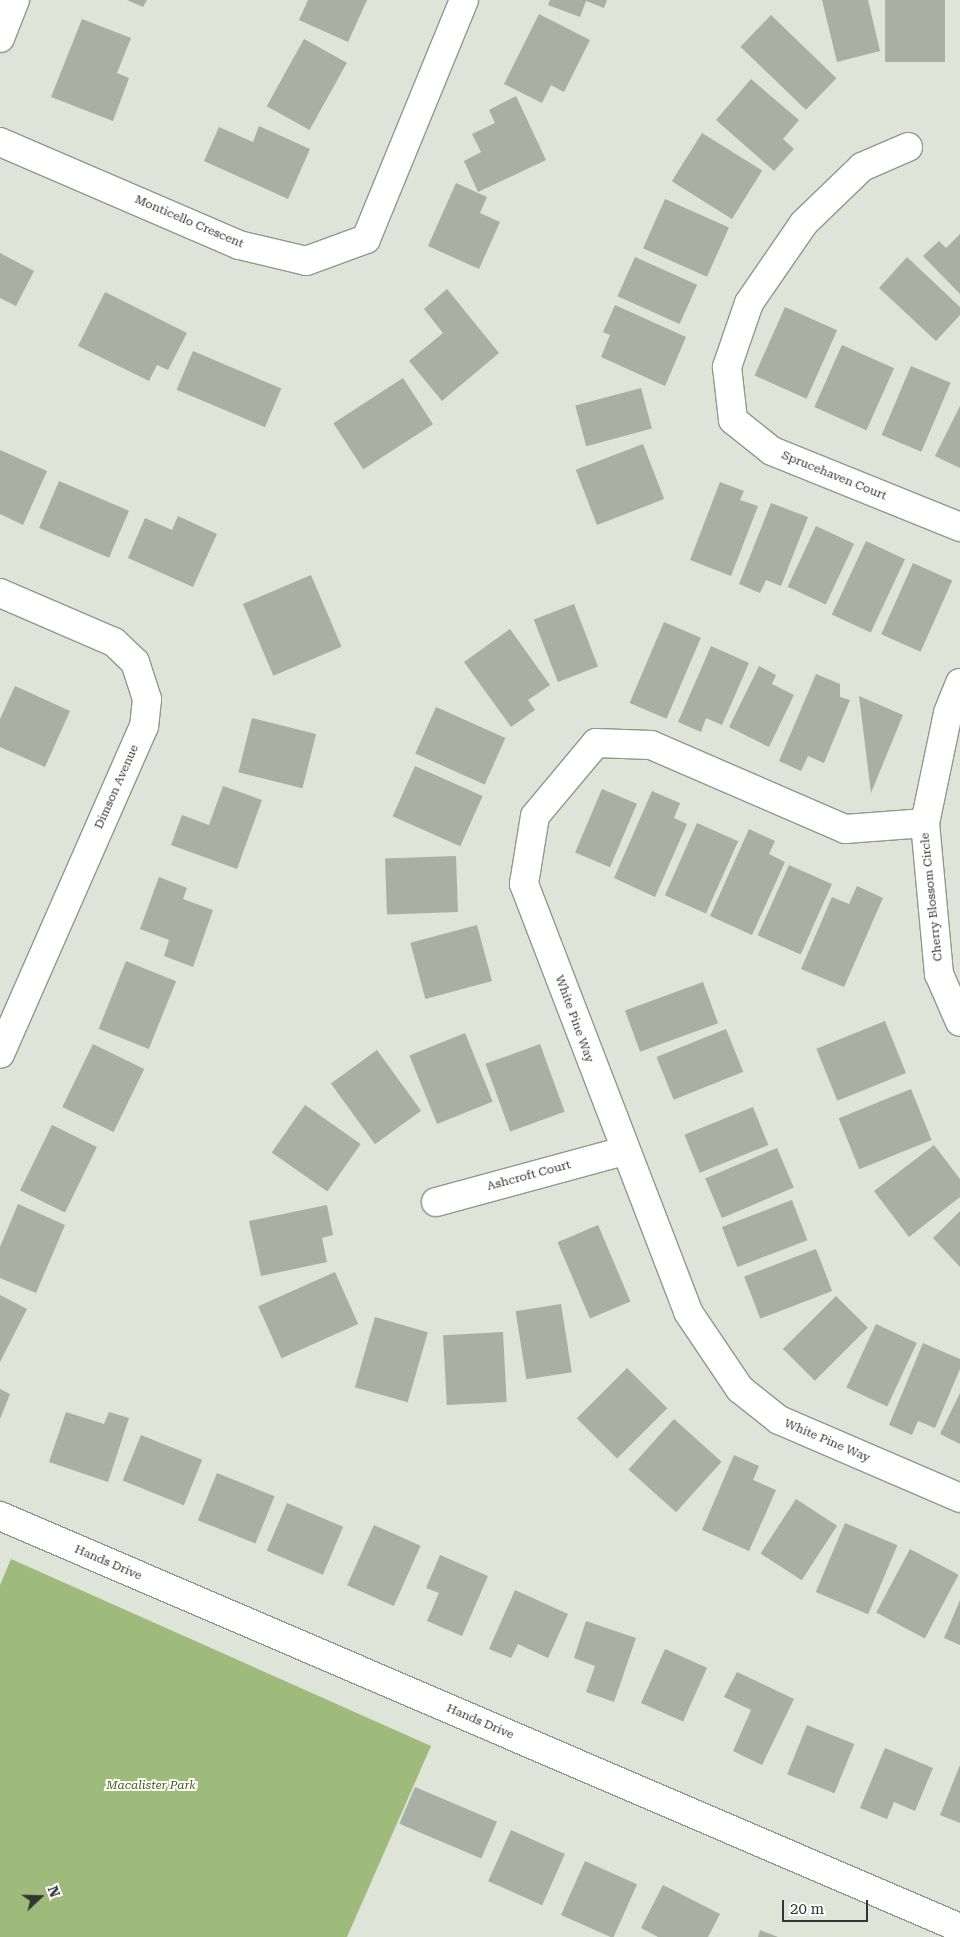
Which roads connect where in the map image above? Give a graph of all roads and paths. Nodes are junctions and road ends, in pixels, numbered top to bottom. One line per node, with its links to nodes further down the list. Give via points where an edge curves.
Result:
1 (15, 0): 3 (street)
2 (464, 0): 4 (street, Monticello Crescent, via 366,239 306,261 239,245)
3 (0, 38)
4 (0, 142)
5 (908, 147): 6 (street, Sprucehaven Court, via 862,167 804,223 749,303 727,367 733,420 772,451)
6 (960, 527)
7 (0, 593): 11 (street, Dimson Avenue, via 114,642 135,662 147,699 144,726)
8 (960, 683): 9 (street, Cherry Blossom Circle, via 948,713)
9 (924, 823): 10 (street, Cherry Blossom Circle, via 940,974); 12 (street, White Pine Way, via 844,830 651,745 596,743 535,816 524,884)
10 (960, 1022)
11 (1, 1051)
12 (624, 1152): 13 (street, Ashcroft Court); 14 (street, White Pine Way, via 688,1312 740,1389 779,1420)
13 (436, 1202)
14 (960, 1498)
15 (0, 1516): 16 (street, Hands Drive)
16 (960, 1928)

